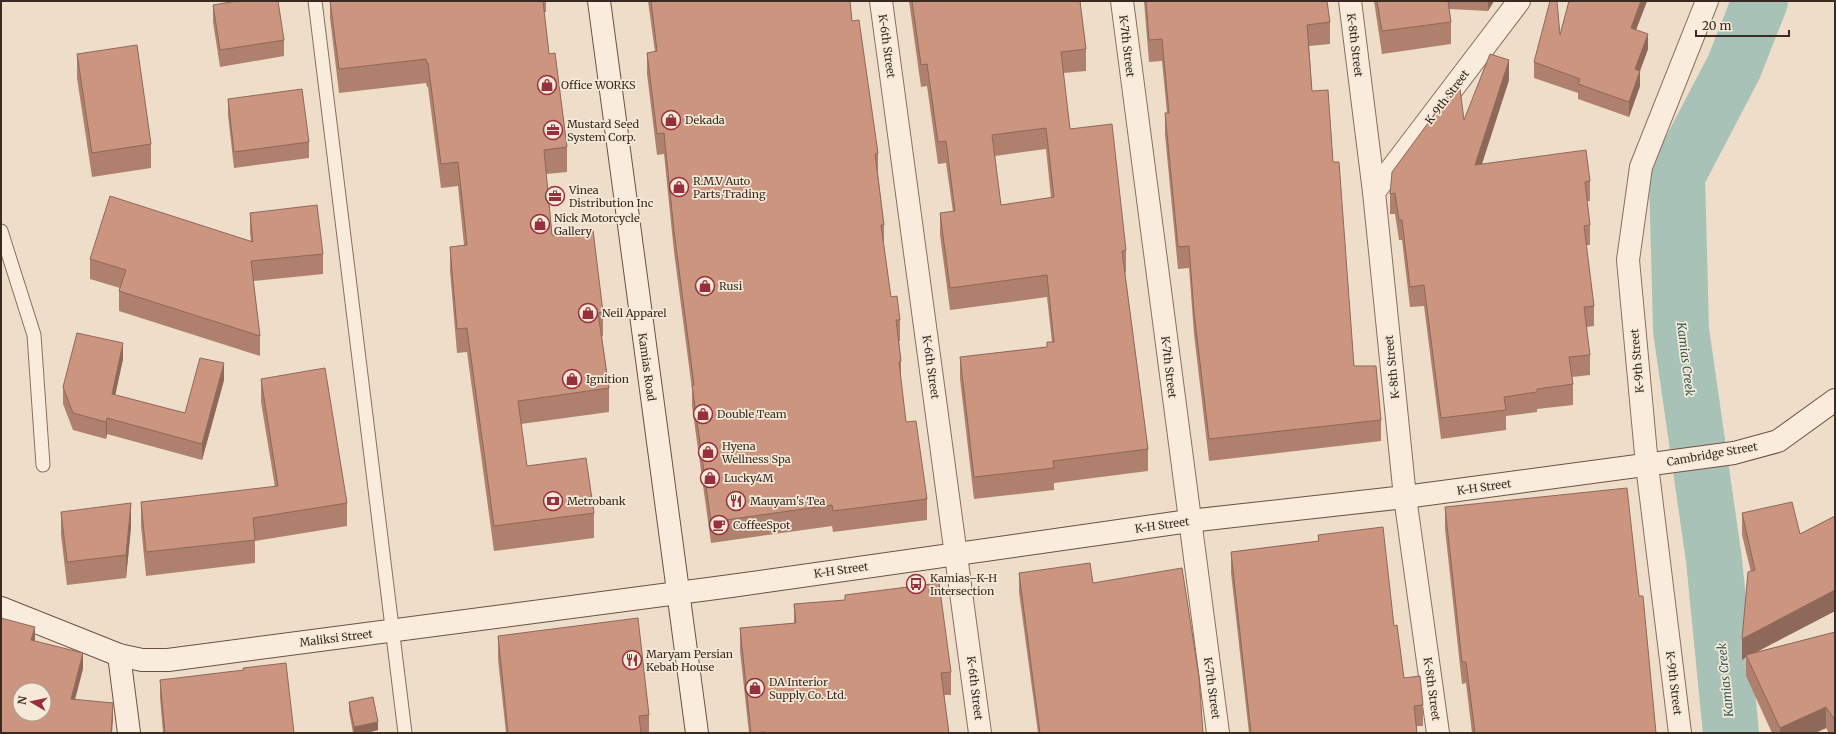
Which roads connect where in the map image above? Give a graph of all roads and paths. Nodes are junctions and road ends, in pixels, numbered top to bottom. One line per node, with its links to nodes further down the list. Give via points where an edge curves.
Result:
1 (315, 1): 18 (lane)
2 (599, 1): 16 (street, Kamias Road)
3 (881, 1): 15 (street, K-6th Street)
4 (1122, 1): 14 (street, K-7th Street)
5 (1350, 1): 8 (street, K-8th Street)
6 (1519, 1): 8 (street, K-9th Street)
7 (1707, 1): 12 (street, K-9th Street, via 1641,166 1628,260)
8 (1374, 192): 13 (street, K-8th Street)
9 (1, 231): 11 (lane, via 34,335)
10 (1835, 400): 12 (street, Cambridge Street, via 1778,441 1734,452)
11 (43, 465)
12 (1647, 465): 13 (street, K-H Street); 26 (street, K-9th Street)
13 (1405, 497): 14 (street, K-H Street); 25 (street, K-8th Street)
14 (1189, 521): 15 (street, K-H Street); 24 (street, K-7th Street)
15 (957, 554): 16 (street, K-H Street); 23 (street, K-6th Street)
16 (678, 592): 18 (street, Maliksi Street); 22 (street, Kamias Road)
17 (1, 608): 19 (street, Maliksi Street)
18 (392, 631): 19 (street, Maliksi Street, via 168,660 142,660); 21 (lane)
19 (119, 655): 20 (street)
20 (129, 733)
21 (405, 733)
22 (697, 733)
23 (980, 733)
24 (1218, 733)
25 (1438, 733)
26 (1680, 733)

